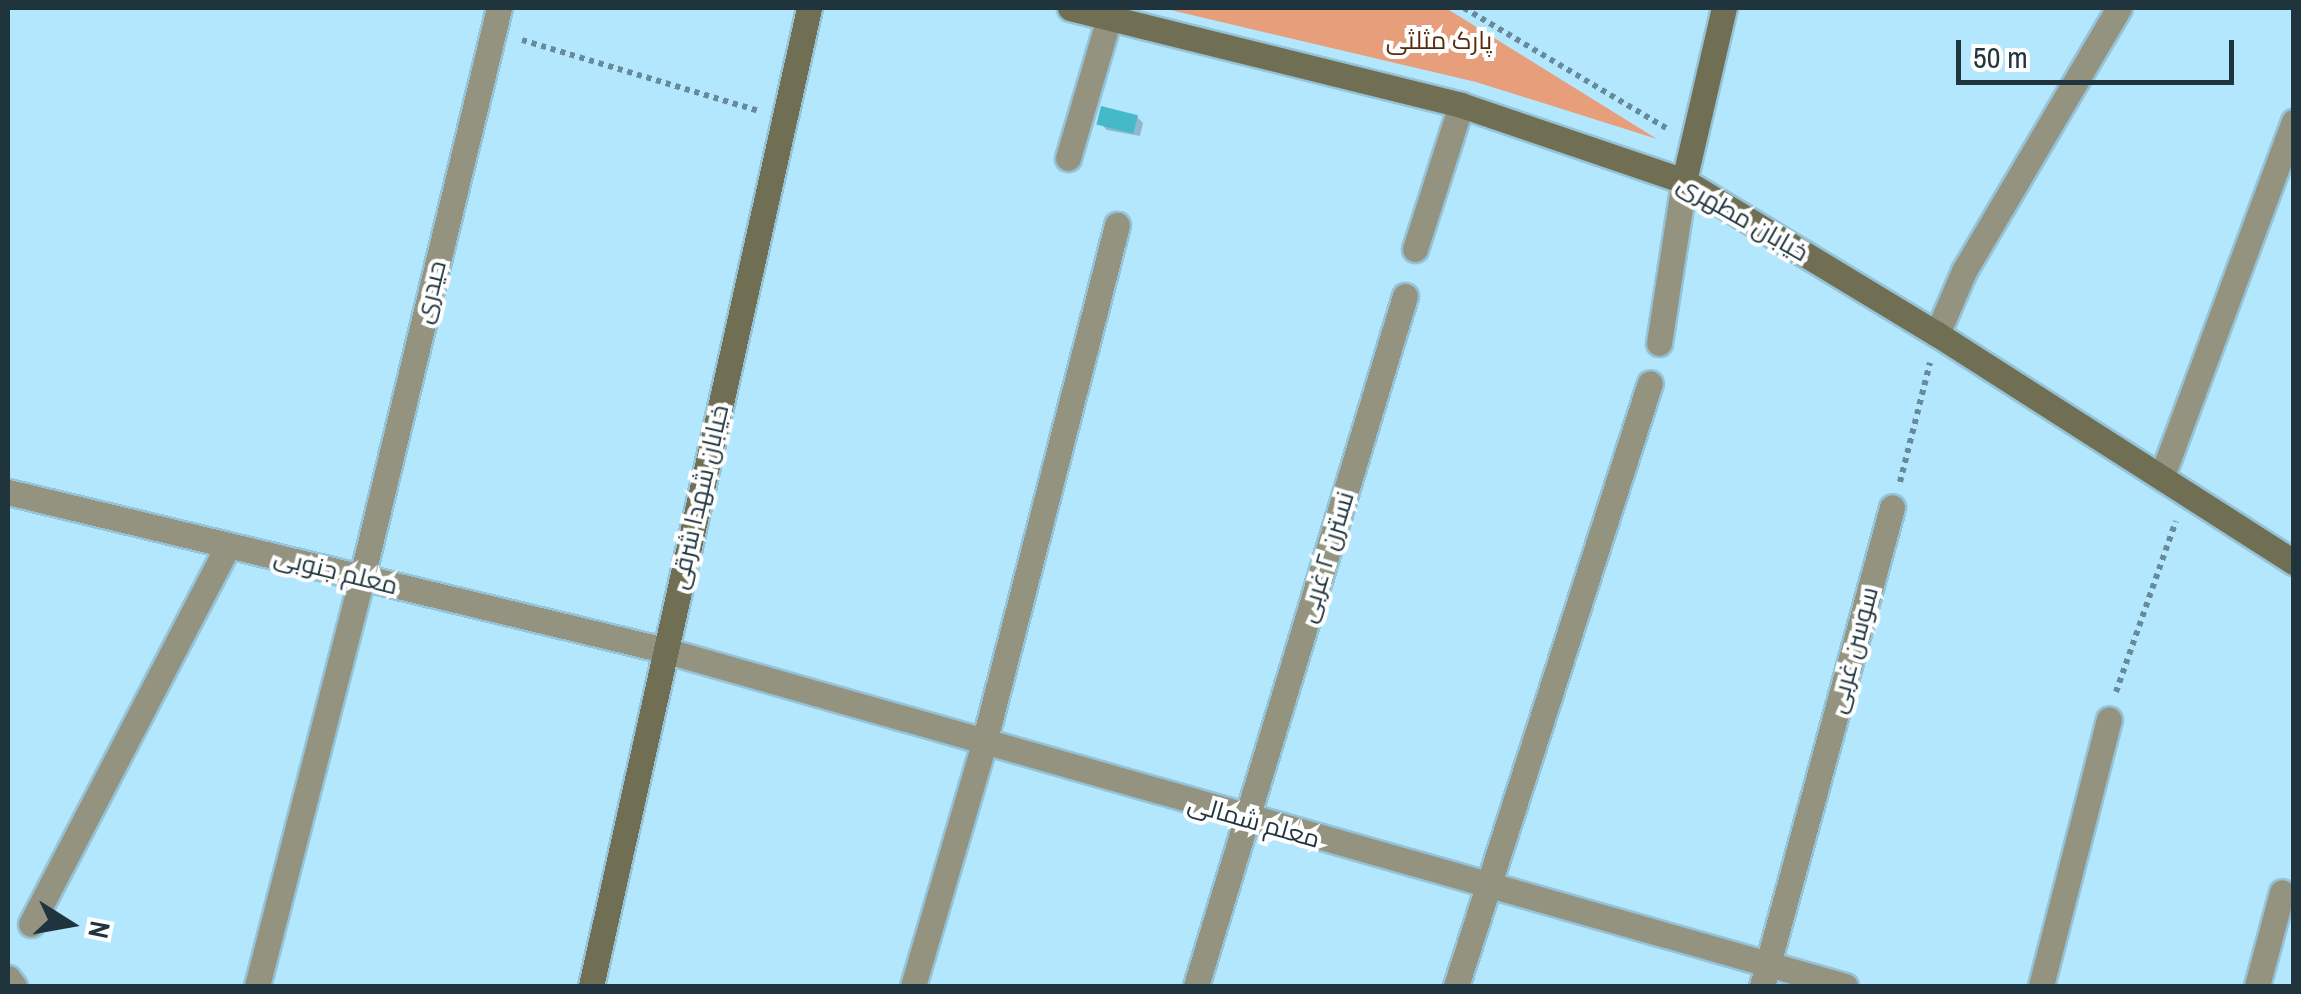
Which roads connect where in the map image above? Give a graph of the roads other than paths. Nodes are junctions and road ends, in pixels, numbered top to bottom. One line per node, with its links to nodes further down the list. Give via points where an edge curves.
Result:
1 (809, 8): 23 (main road, خیابان شهدا شرقی)
2 (1070, 8): 5 (main road, خیابان مطهری)
3 (1724, 8): 10 (main road)
4 (2119, 8): 14 (street, via 1964,271)
5 (1111, 12): 7 (main road, خیابان مطهری); 9 (street)
6 (496, 19): 22 (street, حیدری)
7 (1460, 104): 10 (main road, خیابان مطهری); 12 (street)
8 (2294, 122): 17 (street)
9 (1068, 158)
10 (1684, 181): 14 (main road, خیابان مطهری); 15 (street)
11 (1117, 224): 25 (street)
12 (1415, 249)
13 (1404, 296): 26 (street, نسترن ۲ غربی)
14 (1938, 334): 17 (main road, خیابان مطهری)
15 (1659, 343)
16 (1650, 383): 27 (street)
17 (2162, 476): 21 (main road, خیابان مطهری)
18 (8, 492): 20 (street, معلم جنوبی)
19 (1892, 507): 30 (street, سوسن غربی)
20 (228, 545): 22 (street, معلم جنوبی); 29 (street)
21 (2294, 562)
22 (362, 577): 23 (street, معلم جنوبی); 33 (street, حیدری)
23 (664, 650): 25 (street, معلم شمالی); 34 (main road, خیابان شهدا شرقی)
24 (2108, 720): 39 (street)
25 (984, 743): 26 (street, معلم شمالی); 35 (street)
26 (1248, 819): 27 (street, معلم شمالی); 36 (street, نسترن ۲ غربی)
27 (1486, 887): 30 (street, معلم شمالی); 37 (street)
28 (2282, 892): 40 (street)
29 (31, 924)
30 (1765, 976): 38 (street, معلم شمالی)
31 (8, 978): 32 (street)
32 (14, 986)
33 (257, 986)
34 (592, 986)
35 (912, 986)
36 (1196, 986)
37 (1456, 986)
38 (1845, 986)
39 (2041, 986)
40 (2257, 986)

